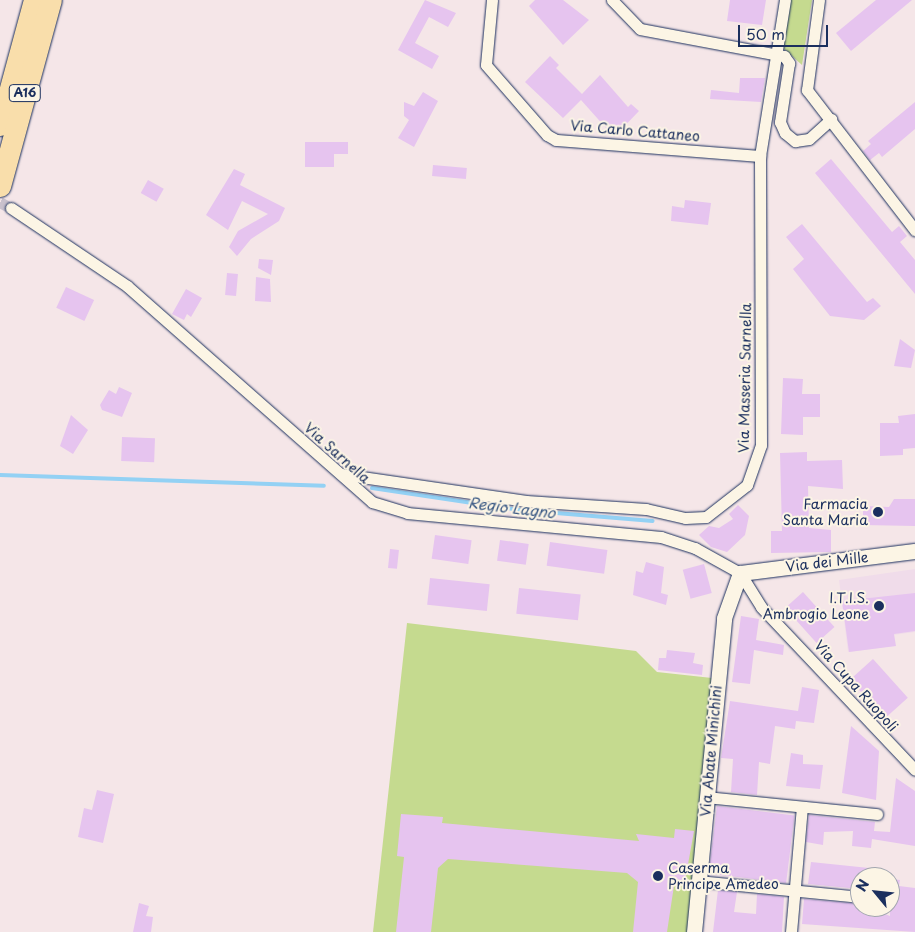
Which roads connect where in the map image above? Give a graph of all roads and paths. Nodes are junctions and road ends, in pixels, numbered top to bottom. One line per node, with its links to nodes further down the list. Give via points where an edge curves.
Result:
1 (34, 0): 9 (highway, A16)
2 (51, 0): 11 (highway, A16)
3 (492, 0): 10 (street, Via Carlo Cattaneo, via 486,65 547,135 556,140)
4 (612, 0): 7 (street, via 640,29)
5 (785, 0): 7 (street, Via Masseria Sarnella)
6 (819, 0): 8 (street, via 806,90)
7 (776, 53): 8 (street, via 789,64 780,122 784,133 795,141 809,139); 10 (street, Via Masseria Sarnella)
8 (831, 120): 13 (street)
9 (0, 125)
10 (760, 156): 15 (street, Via Masseria Sarnella, via 761,445 757,465 738,495 706,517)
11 (0, 186)
12 (11, 208): 14 (street, Via Sarnella, via 127,286)
13 (915, 230)
14 (340, 474): 15 (street, Via Masseria Sarnella, via 466,494 646,509); 16 (street, Via Sarnella, via 372,502 406,513)
15 (665, 515): 16 (street)
16 (661, 537): 18 (street, Via Sarnella, via 696,548)
17 (915, 552): 18 (street, Via dei Mille)
18 (740, 573): 19 (street, Via Cupa Ruopoli, via 761,607); 20 (street, Via Abate Minichini, via 724,618)
19 (915, 770)
20 (706, 797): 21 (street); 23 (street, Via Abate Minichini)
21 (802, 807): 22 (street); 24 (street)
22 (877, 814)
23 (698, 881): 24 (street); 26 (street, Via Abate Minichini)
24 (794, 889): 25 (street); 27 (street)
25 (850, 896)
26 (694, 932)
27 (791, 932)

